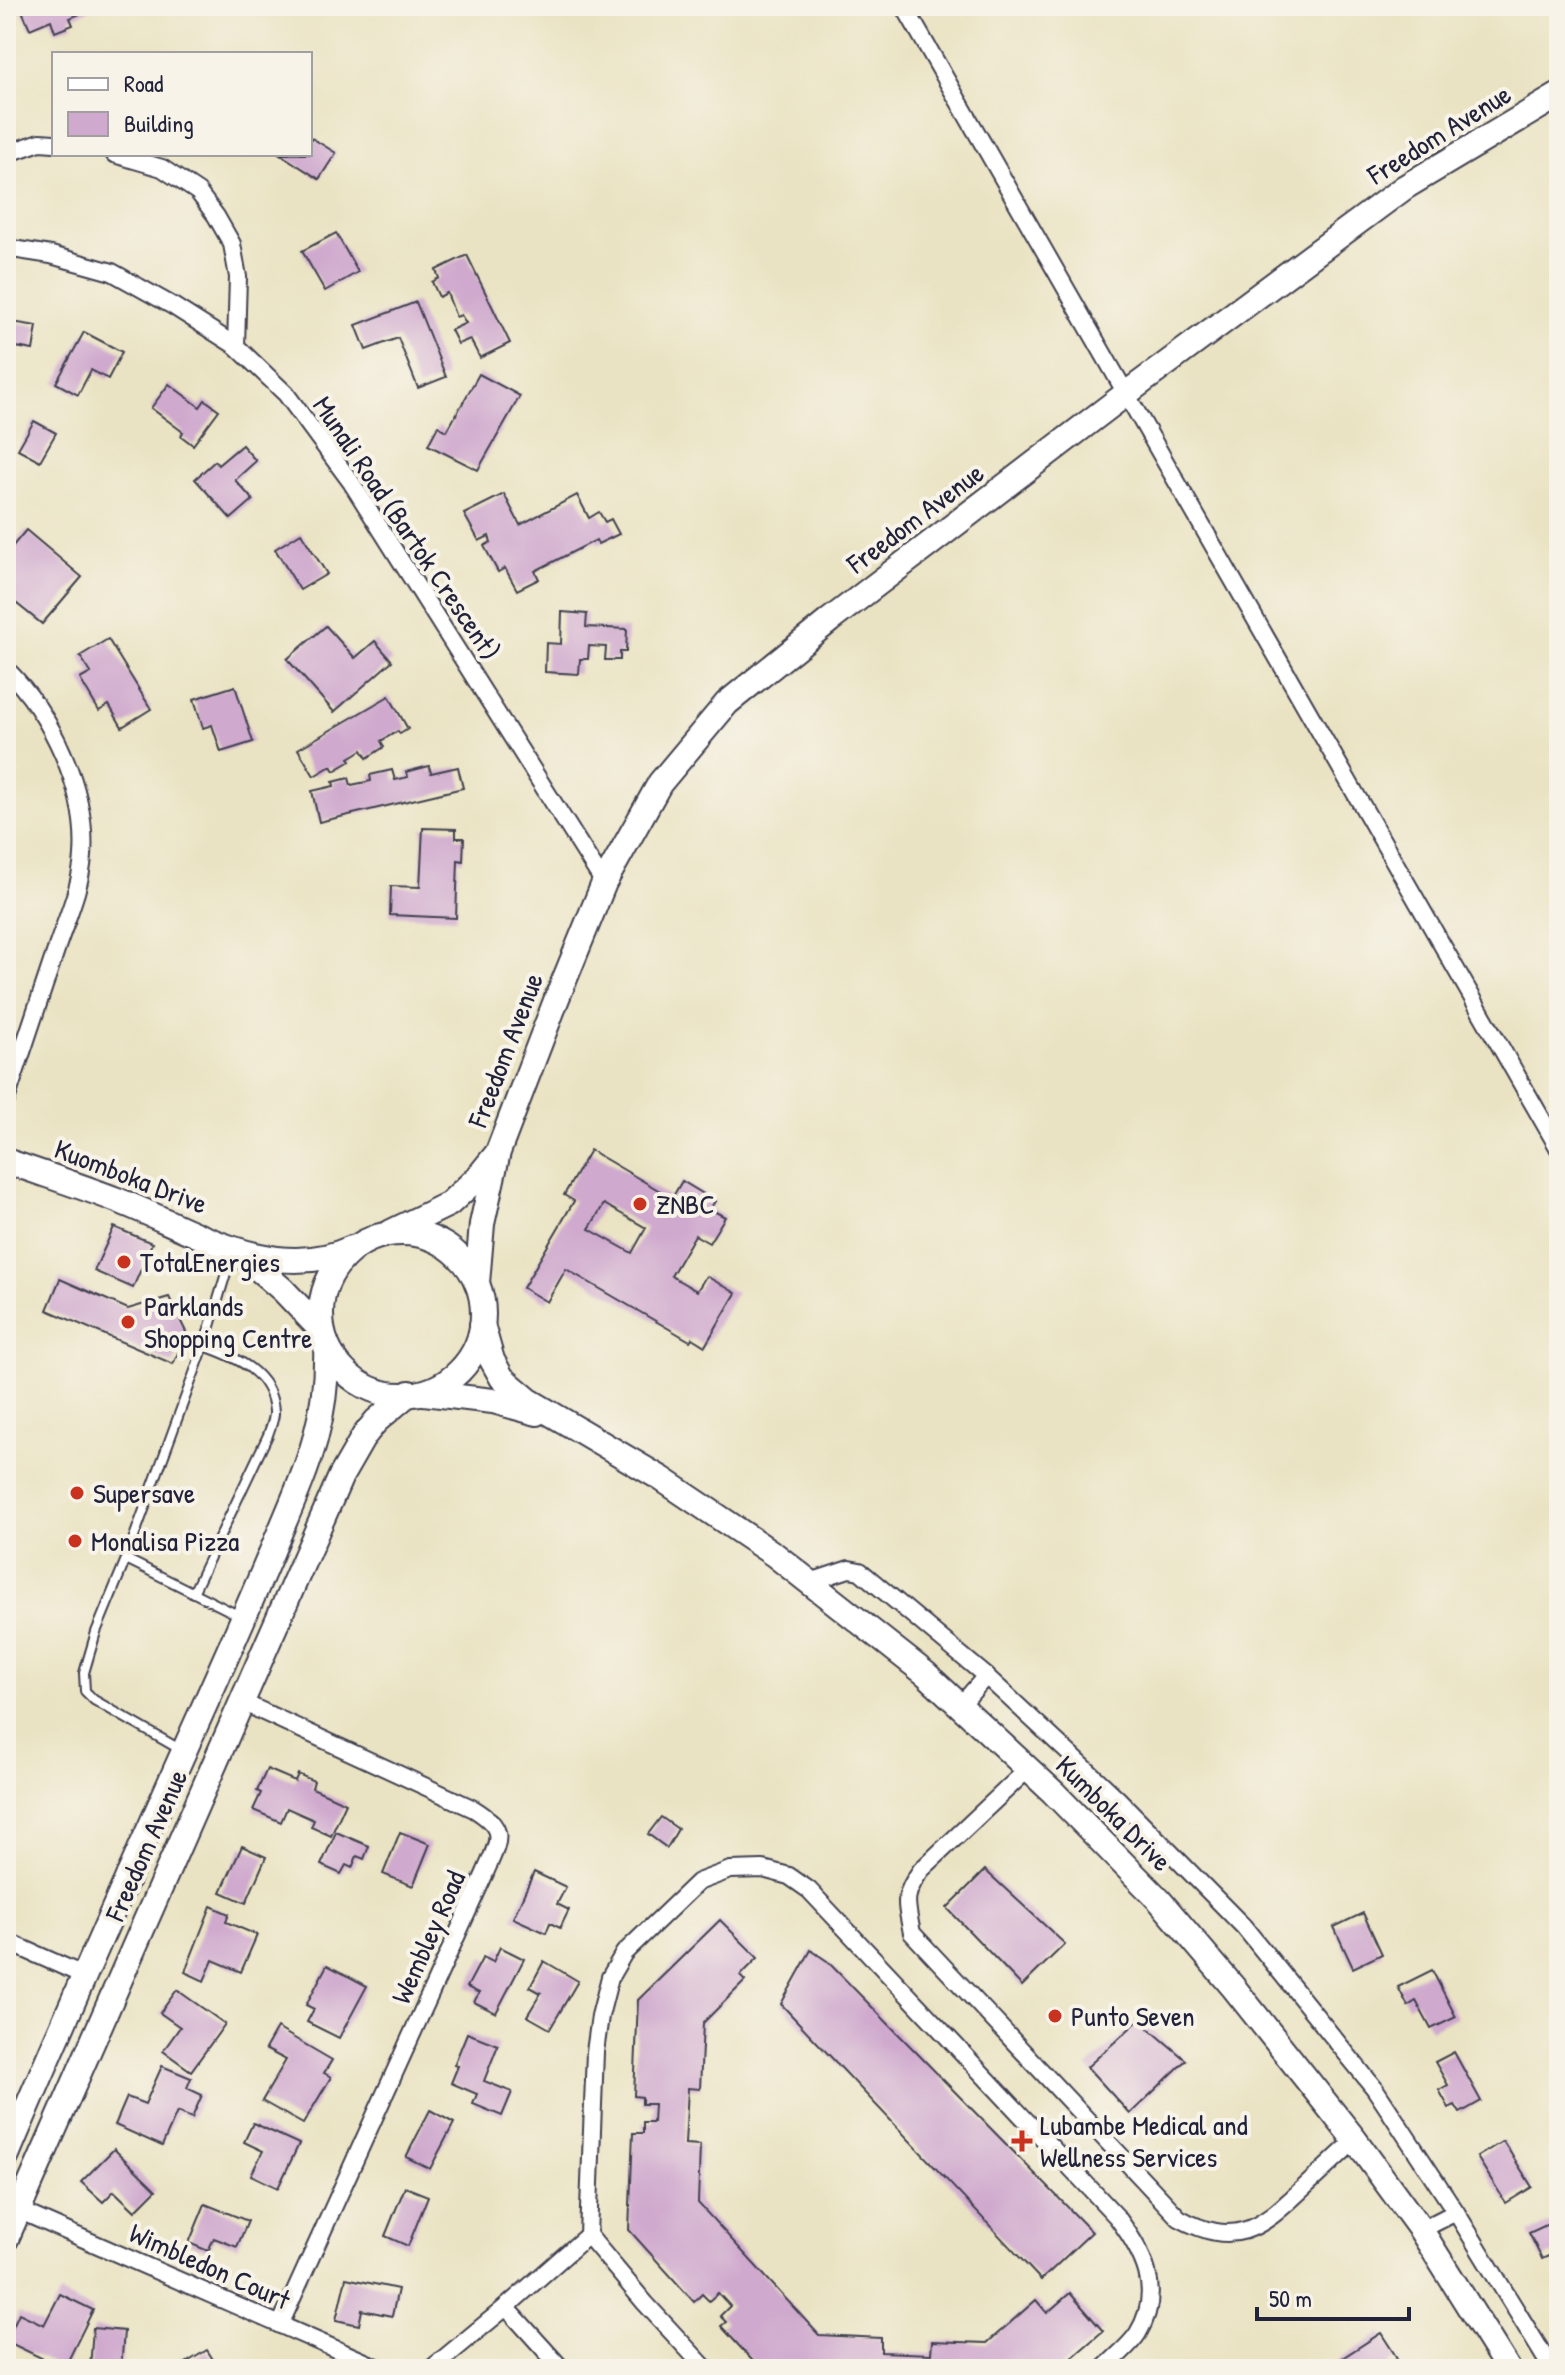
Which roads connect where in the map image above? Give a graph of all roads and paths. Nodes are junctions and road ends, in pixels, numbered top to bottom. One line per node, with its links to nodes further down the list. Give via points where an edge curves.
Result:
1 (904, 6): 8 (street)
2 (1559, 95): 8 (main road, Freedom Avenue, via 1405,187)
3 (52, 143): 4 (street)
4 (6, 154)
5 (121, 156): 7 (street, via 162,168 198,192 216,216 232,244 238,277)
6 (6, 248): 7 (street, Munali Road (Bartok Crescent), via 112,272)
7 (236, 346): 10 (street, Munali Road (Bartok Crescent), via 286,394 351,482)
8 (1127, 393): 10 (main road, Freedom Avenue, via 727,703 660,783); 12 (street)
9 (6, 669): 11 (street, via 41,714 66,760 75,785 83,854 81,876)
10 (604, 883): 13 (main road, Freedom Avenue)
11 (6, 1100)
12 (1559, 1149)
13 (498, 1152): 15 (main road, Freedom Avenue, via 449,1204); 18 (main road, Freedom Avenue, via 482,1224)
14 (6, 1161): 17 (main road, Kuomboka Drive)
15 (385, 1234): 16 (main road); 18 (main road, via 408,1233 450,1248)
16 (361, 1244): 17 (main road, via 339,1254 284,1261); 20 (main road, via 327,1281 321,1306)
17 (233, 1249): 20 (main road, via 275,1282); 21 (lane)
18 (477, 1283): 19 (main road)
19 (482, 1325): 22 (main road, via 462,1368 442,1384); 23 (main road, Kumboka Drive, via 502,1378)
20 (324, 1337): 22 (main road, via 353,1378 372,1389); 27 (main road, Freedom Avenue, via 324,1401 311,1458)
21 (204, 1346): 24 (lane); 26 (lane, via 253,1368 269,1390 275,1413)
22 (414, 1393): 23 (main road, Kumboka Drive, via 493,1401); 29 (main road, Freedom Avenue, via 370,1428 341,1476)
23 (559, 1419): 25 (main road, Kumboka Drive, via 662,1479)
24 (126, 1559): 26 (lane); 31 (lane, via 96,1632 84,1673 85,1691)
25 (810, 1582): 28 (street, via 849,1569 860,1571); 30 (main road, Kumboka Drive)
26 (193, 1593): 27 (lane)
27 (244, 1618): 31 (main road, Freedom Avenue)
28 (986, 1676): 30 (street); 39 (street, via 1244,1927 1375,2089)
29 (242, 1702): 33 (main road, Freedom Avenue); 44 (street, Wembley Road, via 474,1809 491,1819 498,1831 485,1873)
30 (960, 1706): 32 (main road, Kumboka Drive)
31 (184, 1751): 33 (main road); 35 (main road, Freedom Avenue)
32 (1028, 1769): 36 (main road, Kumboka Drive, via 1160,1901); 36 (street, via 910,1885 905,1899 912,1933 1179,2218 1201,2229 1243,2231 1271,2218)
33 (164, 1879): 38 (main road, Freedom Avenue)
34 (6, 1941): 35 (street)
35 (83, 1975): 37 (main road, Freedom Avenue)
36 (1355, 2140): 40 (main road, Kumboka Drive)
37 (6, 2157)
38 (18, 2210): 42 (main road, Freedom Avenue); 44 (street, Wimbledon Court)
39 (1456, 2212): 40 (street); 51 (street)
40 (1421, 2230): 50 (main road, Kumboka Drive)
41 (588, 2235): 43 (street); 48 (street); 49 (street, via 595,2052 610,1977 624,1953 698,1882 730,1870 763,1869 789,1876 809,1890 1138,2245 1150,2288 1147,2311 1138,2334)
42 (6, 2239)
43 (506, 2307): 46 (street); 47 (street)
44 (280, 2325): 45 (street, Wimbledon Court)
45 (381, 2369)
46 (431, 2369)
47 (562, 2369)
48 (706, 2369)
49 (1103, 2369)
50 (1508, 2369)
51 (1552, 2369)

